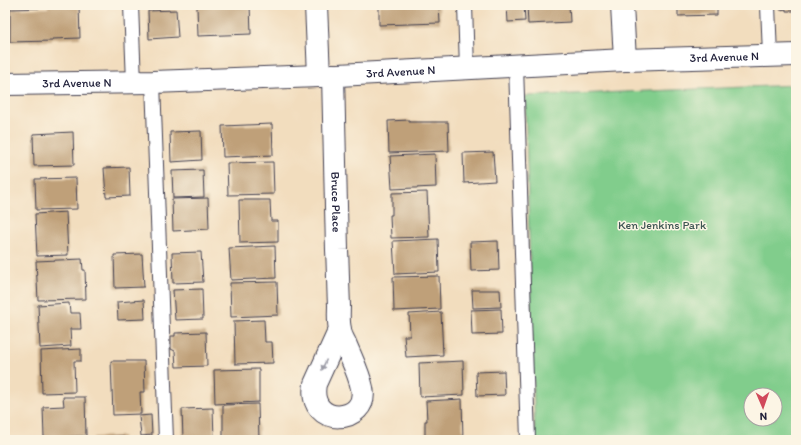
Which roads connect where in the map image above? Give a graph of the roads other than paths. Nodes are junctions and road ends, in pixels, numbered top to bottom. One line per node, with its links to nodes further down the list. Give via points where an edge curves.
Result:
1 (131, 5): 12 (lane)
2 (316, 5): 11 (street, Bruce Place)
3 (465, 5): 10 (lane)
4 (622, 5): 8 (street)
5 (768, 5): 7 (lane)
6 (796, 55): 7 (street, 3rd Avenue N)
7 (770, 56): 8 (street, 3rd Avenue N)
8 (625, 60): 9 (street, 3rd Avenue N)
9 (516, 66): 10 (street, 3rd Avenue N); 16 (lane)
10 (467, 69): 11 (street, 3rd Avenue N)
11 (326, 75): 12 (street, 3rd Avenue N); 14 (street, Bruce Place)
12 (144, 82): 13 (street, 3rd Avenue N); 15 (lane)
13 (5, 84)
14 (340, 329)
15 (166, 440)
16 (528, 440)

